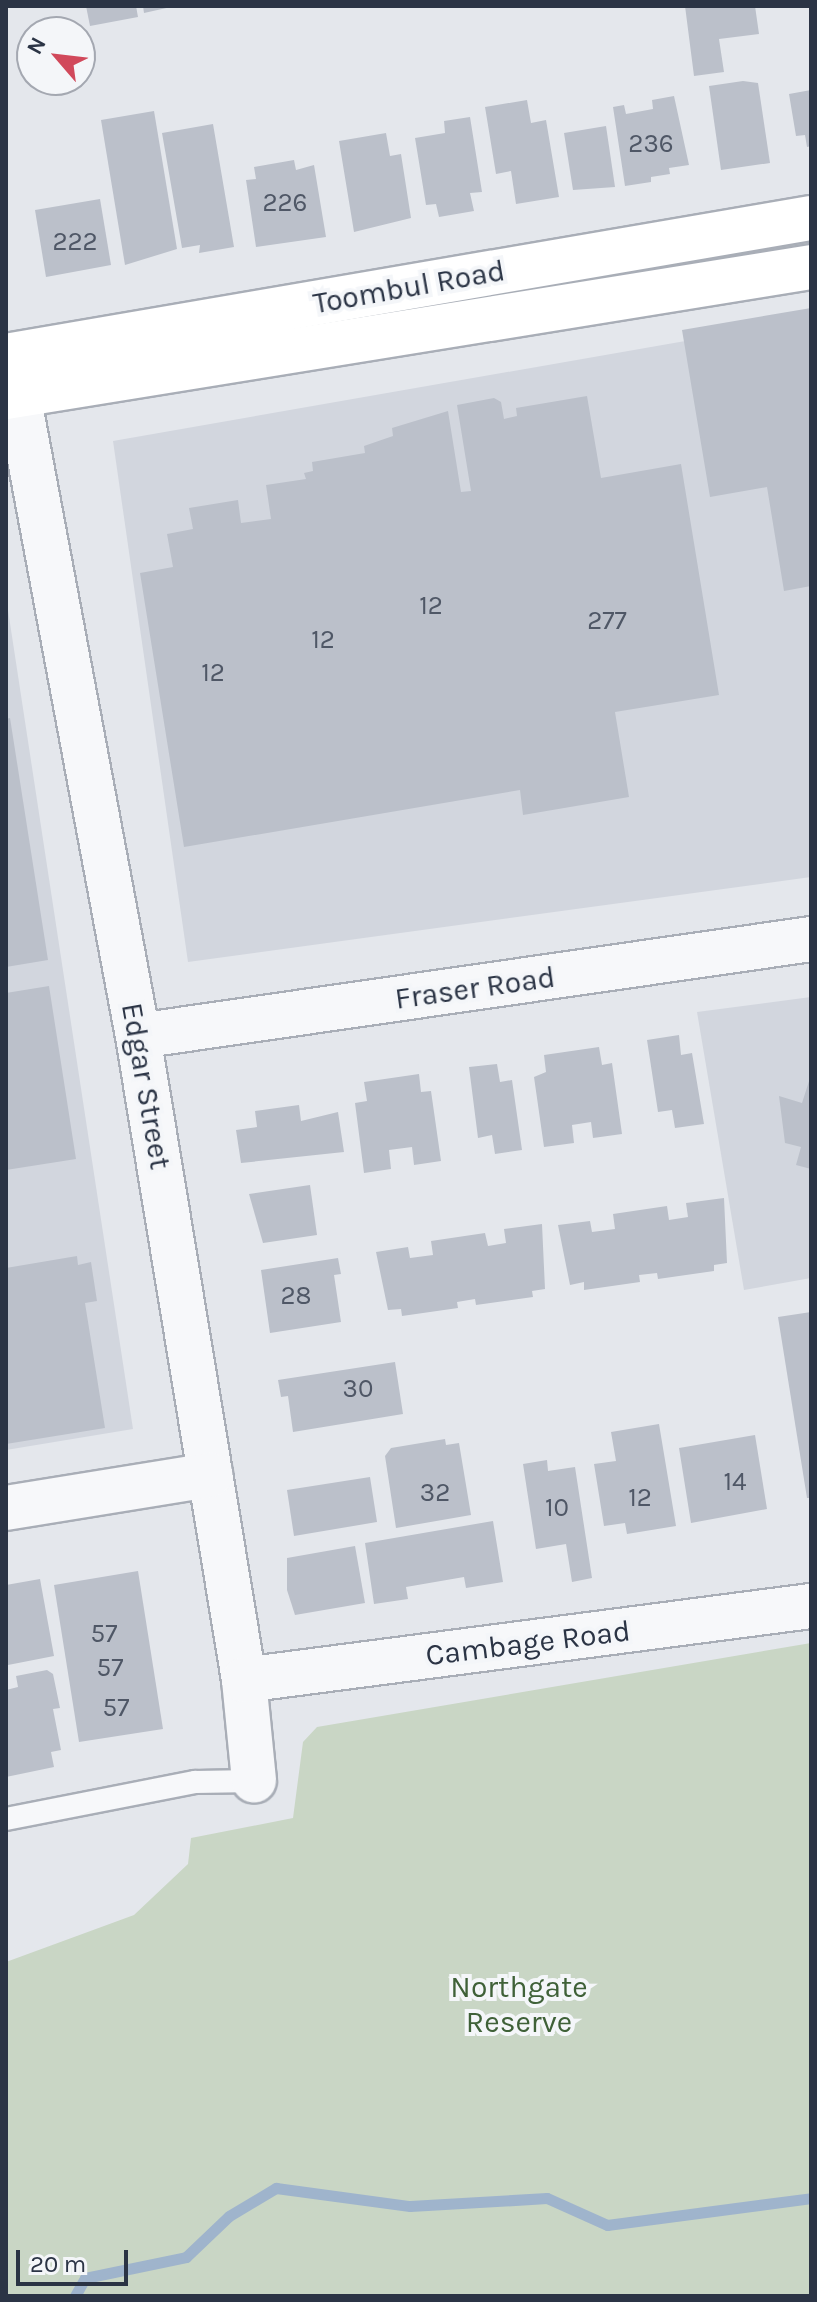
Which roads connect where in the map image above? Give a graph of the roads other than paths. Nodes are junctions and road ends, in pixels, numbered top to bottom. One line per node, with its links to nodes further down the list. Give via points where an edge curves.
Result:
1 (811, 218): 3 (main road, Toombul Road)
2 (811, 267): 3 (main road, Toombul Road)
3 (10, 382): 5 (street, Edgar Street)
4 (811, 939): 5 (street, Fraser Road)
5 (138, 1036): 6 (street, Edgar Street)
6 (210, 1475): 7 (street); 9 (street, Edgar Street)
7 (6, 1508)
8 (811, 1606): 9 (street, Cambage Road)
9 (244, 1680): 10 (street, Edgar Street)
10 (254, 1781): 11 (lane, via 195,1782)
11 (6, 1819)

